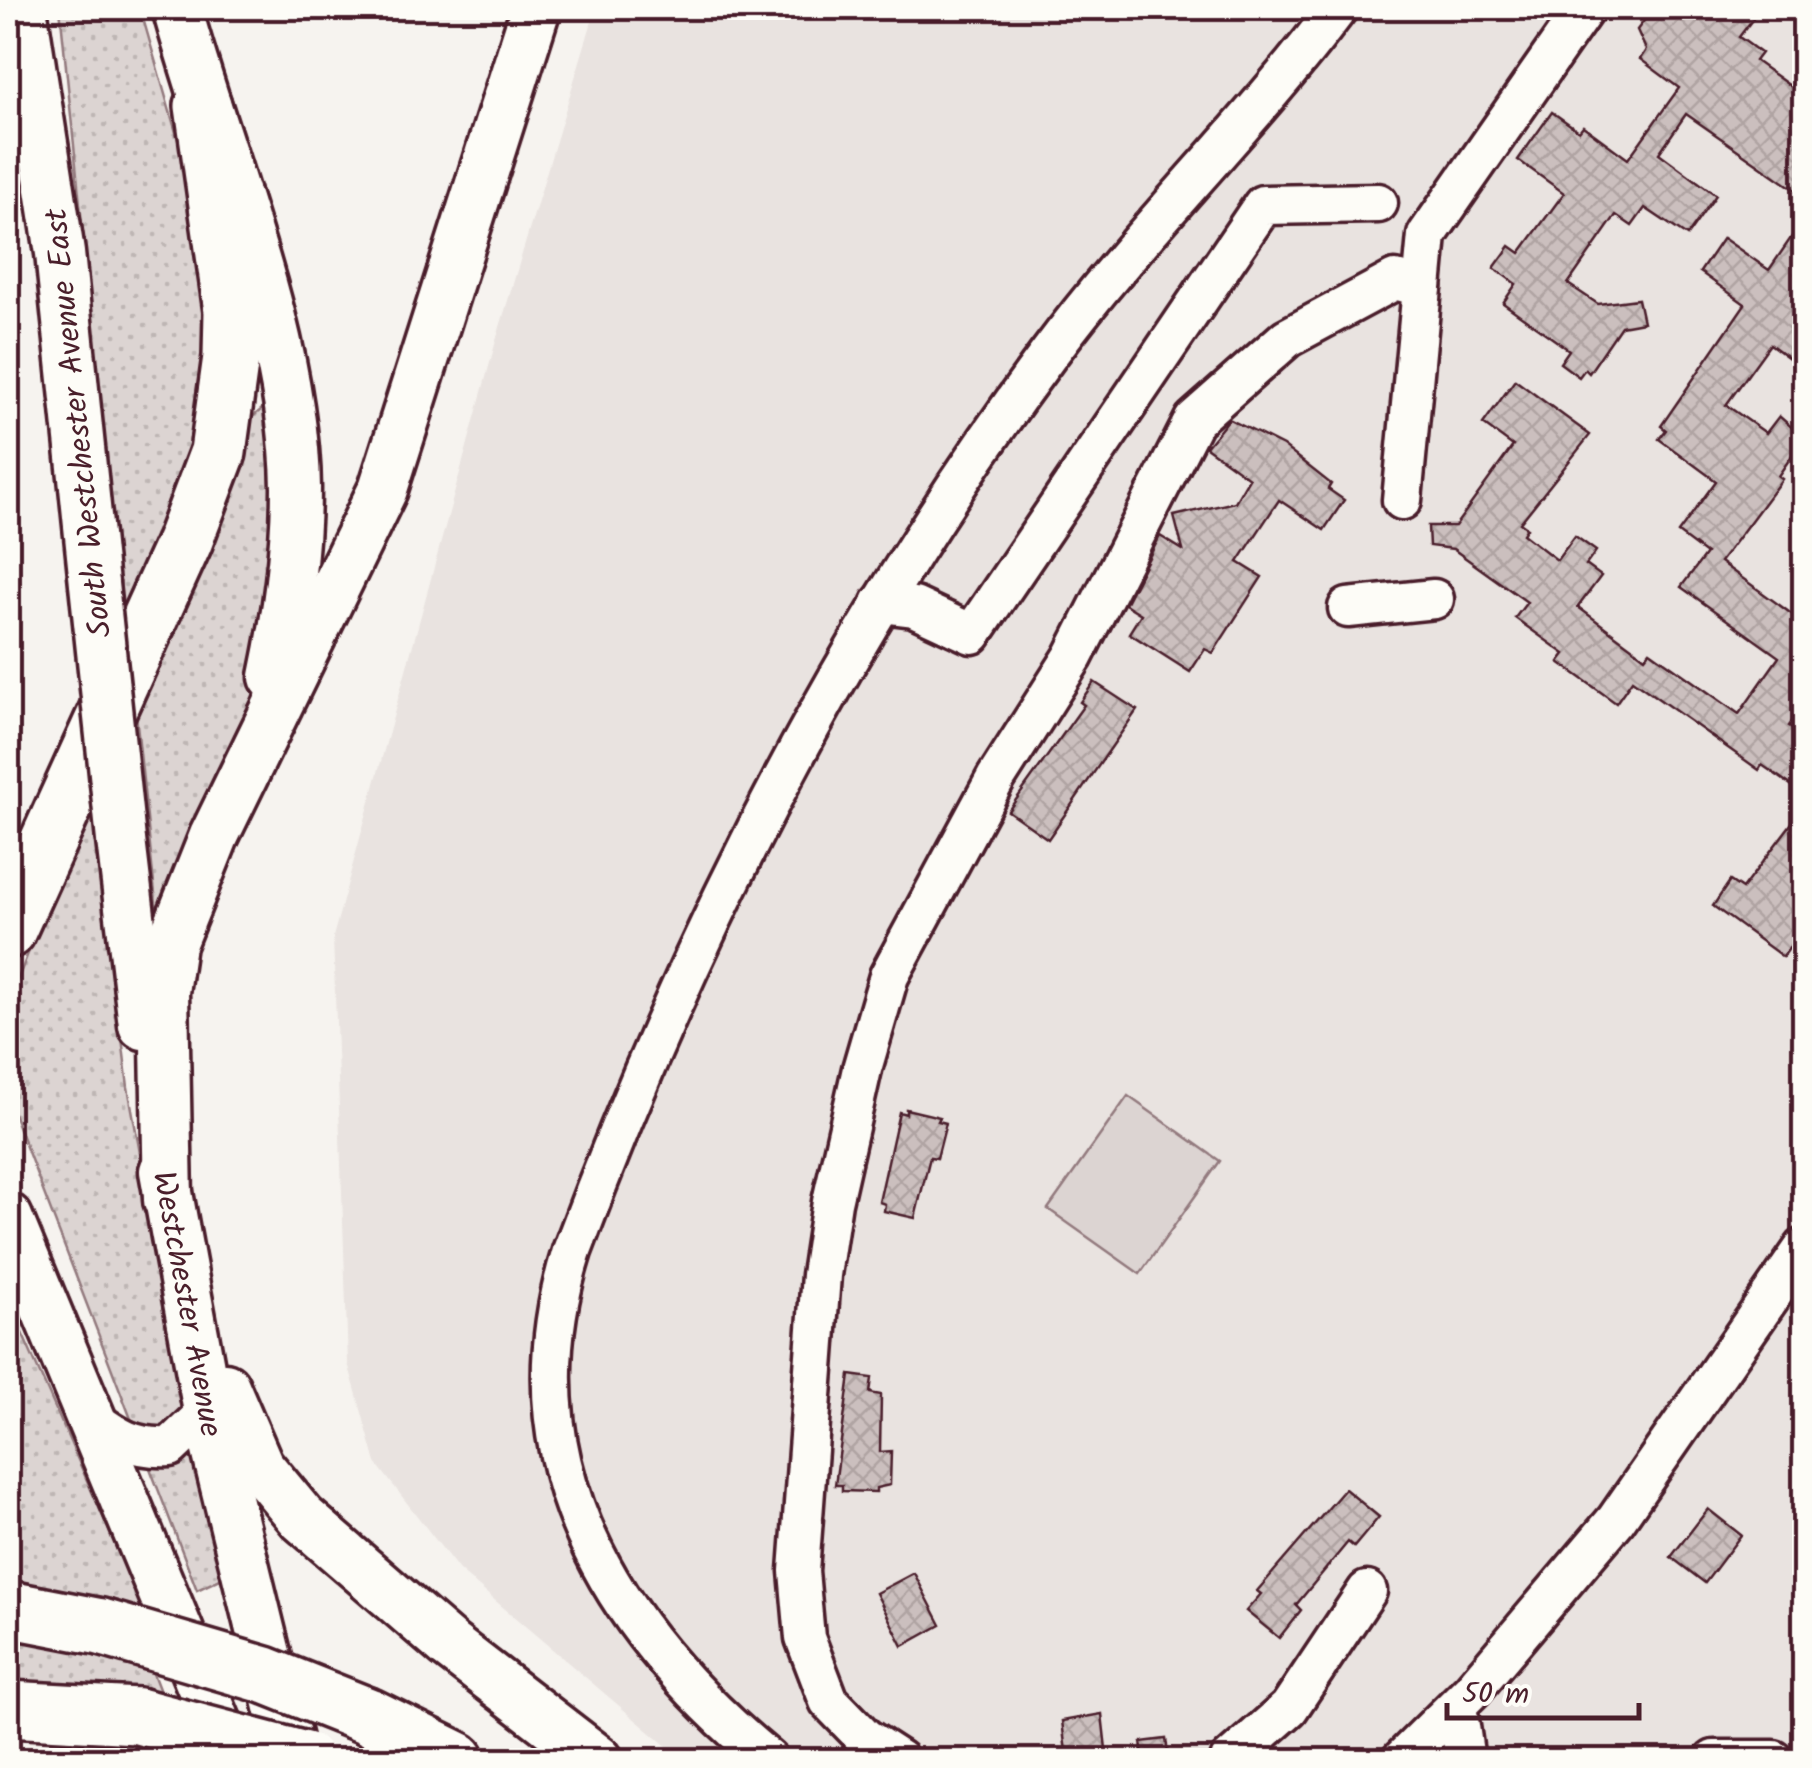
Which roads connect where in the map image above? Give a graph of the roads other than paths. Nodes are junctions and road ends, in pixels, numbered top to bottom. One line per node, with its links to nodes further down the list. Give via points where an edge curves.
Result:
1 (22, 8): 8 (main road, South Westchester Avenue East)
2 (38, 8): 8 (main road)
3 (177, 8): 7 (main road)
4 (536, 8): 15 (main road, via 383,489)
5 (1338, 8): 13 (lane, via 1051,350)
6 (1585, 8): 10 (lane, via 1427,235)
7 (204, 106): 15 (main road, via 258,280 292,432 296,486 288,594); 17 (highway, via 232,310 218,452 184,542)
8 (48, 160): 16 (main road, South Westchester Avenue East, bridge)
9 (1378, 203): 13 (lane, via 1263,204 972,634 914,607)
10 (1422, 287): 11 (lane); 33 (lane, via 1395,280 1288,338 1194,420 1073,657 996,778 889,976 832,1202 799,1571 805,1638 829,1701 865,1738)
11 (1402, 500)
12 (1434, 599): 14 (lane)
13 (881, 602): 32 (lane, via 742,854 652,1050 572,1251 549,1364 557,1458 606,1573 664,1654)
14 (1348, 608)
15 (262, 734): 19 (main road, via 171,944 164,992)
16 (121, 840): 19 (main road, Westchester Avenue)
17 (8, 930)
18 (8, 1218): 22 (main road)
19 (171, 1219): 21 (main road, Westchester Avenue); 31 (main road, via 233,1412 258,1466 302,1518 382,1588)
20 (1804, 1248): 25 (lane, via 1616,1520)
21 (208, 1411): 22 (lane, via 170,1447 141,1448); 28 (main road, Westchester Avenue)
22 (88, 1416): 27 (main road)
23 (1367, 1591): 34 (lane, via 1289,1708)
24 (8, 1608): 30 (highway, bridge, via 101,1627 265,1675)
25 (1457, 1706): 35 (lane); 36 (lane)
26 (8, 1709): 29 (highway, bridge, via 138,1716)
27 (232, 1760)
28 (292, 1760)
29 (305, 1760)
30 (456, 1760)
31 (598, 1760)
32 (768, 1760)
33 (899, 1760)
34 (1230, 1760)
35 (1401, 1760)
36 (1465, 1760)
37 (1714, 1760): 38 (lane)
38 (1774, 1760)

